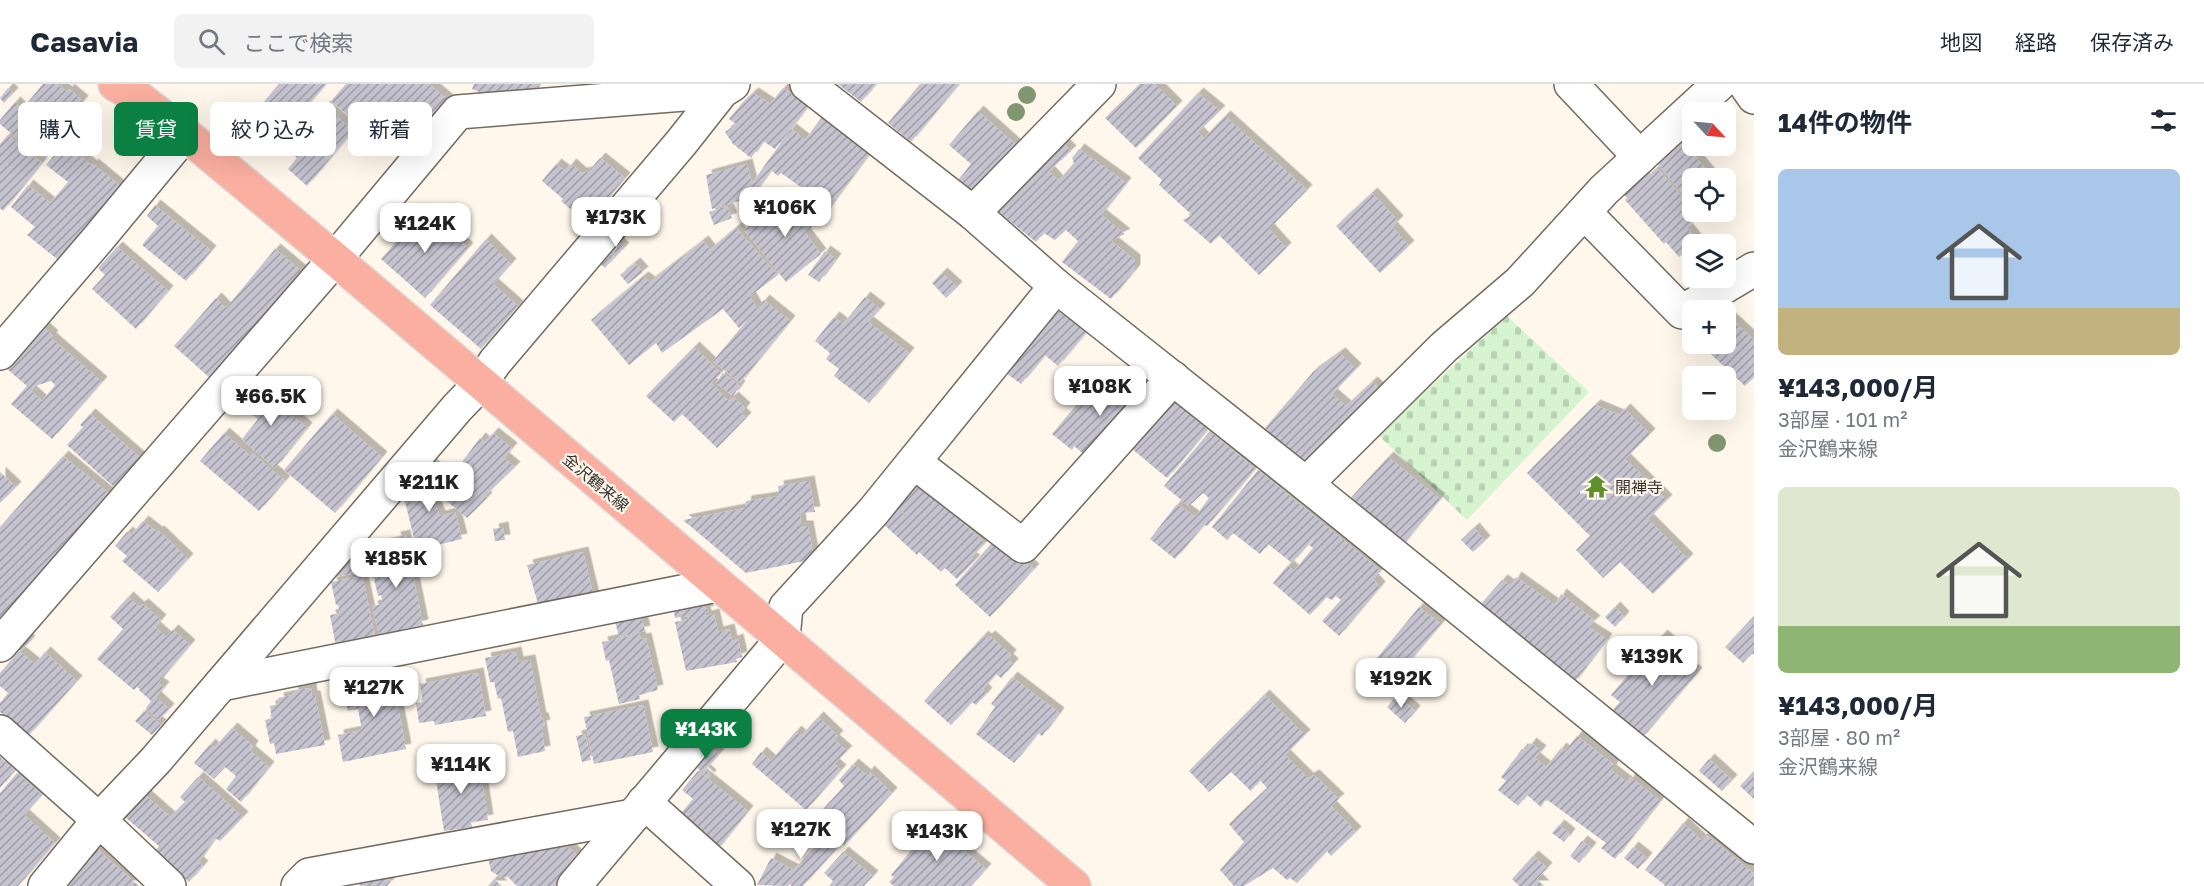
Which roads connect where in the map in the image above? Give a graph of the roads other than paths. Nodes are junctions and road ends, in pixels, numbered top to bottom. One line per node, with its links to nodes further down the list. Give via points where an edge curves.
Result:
1 (115, 84): 9 (main road, 金沢鶴来線)
2 (807, 84): 14 (street)
3 (1099, 84): 14 (street)
4 (1571, 84): 12 (street)
5 (1719, 84): 12 (street)
6 (1745, 84): 8 (street)
7 (727, 88): 15 (street, via 458,112); 20 (street)
8 (1754, 97)
9 (144, 102)
10 (198, 145): 15 (main road, 金沢鶴来線)
11 (167, 156): 18 (street)
12 (1640, 157): 13 (street)
13 (1584, 212): 16 (street, via 1682,312); 22 (street, via 1520,282 1444,347)
14 (973, 213): 17 (street)
15 (335, 259): 20 (main road, 金沢鶴来線); 25 (street)
16 (1754, 268)
17 (1056, 286): 19 (street); 21 (street)
18 (0, 353)
19 (1173, 378): 21 (street, via 1023,546); 22 (street)
20 (480, 384): 23 (main road, 金沢鶴来線); 26 (street)
21 (914, 462): 24 (street, via 786,607)
22 (1306, 484): 30 (street)
23 (717, 585): 24 (main road, 金沢鶴来線); 26 (street)
24 (783, 638): 28 (street); 36 (main road, 金沢鶴来線)
25 (0, 645)
26 (221, 684): 29 (street)
27 (0, 732): 29 (street)
28 (638, 809): 33 (street, via 309,875); 34 (street); 35 (street)
29 (99, 820): 31 (street); 32 (street)
30 (1754, 847)
31 (45, 886)
32 (169, 886)
33 (298, 886)
34 (574, 886)
35 (738, 886)
36 (1074, 886)

